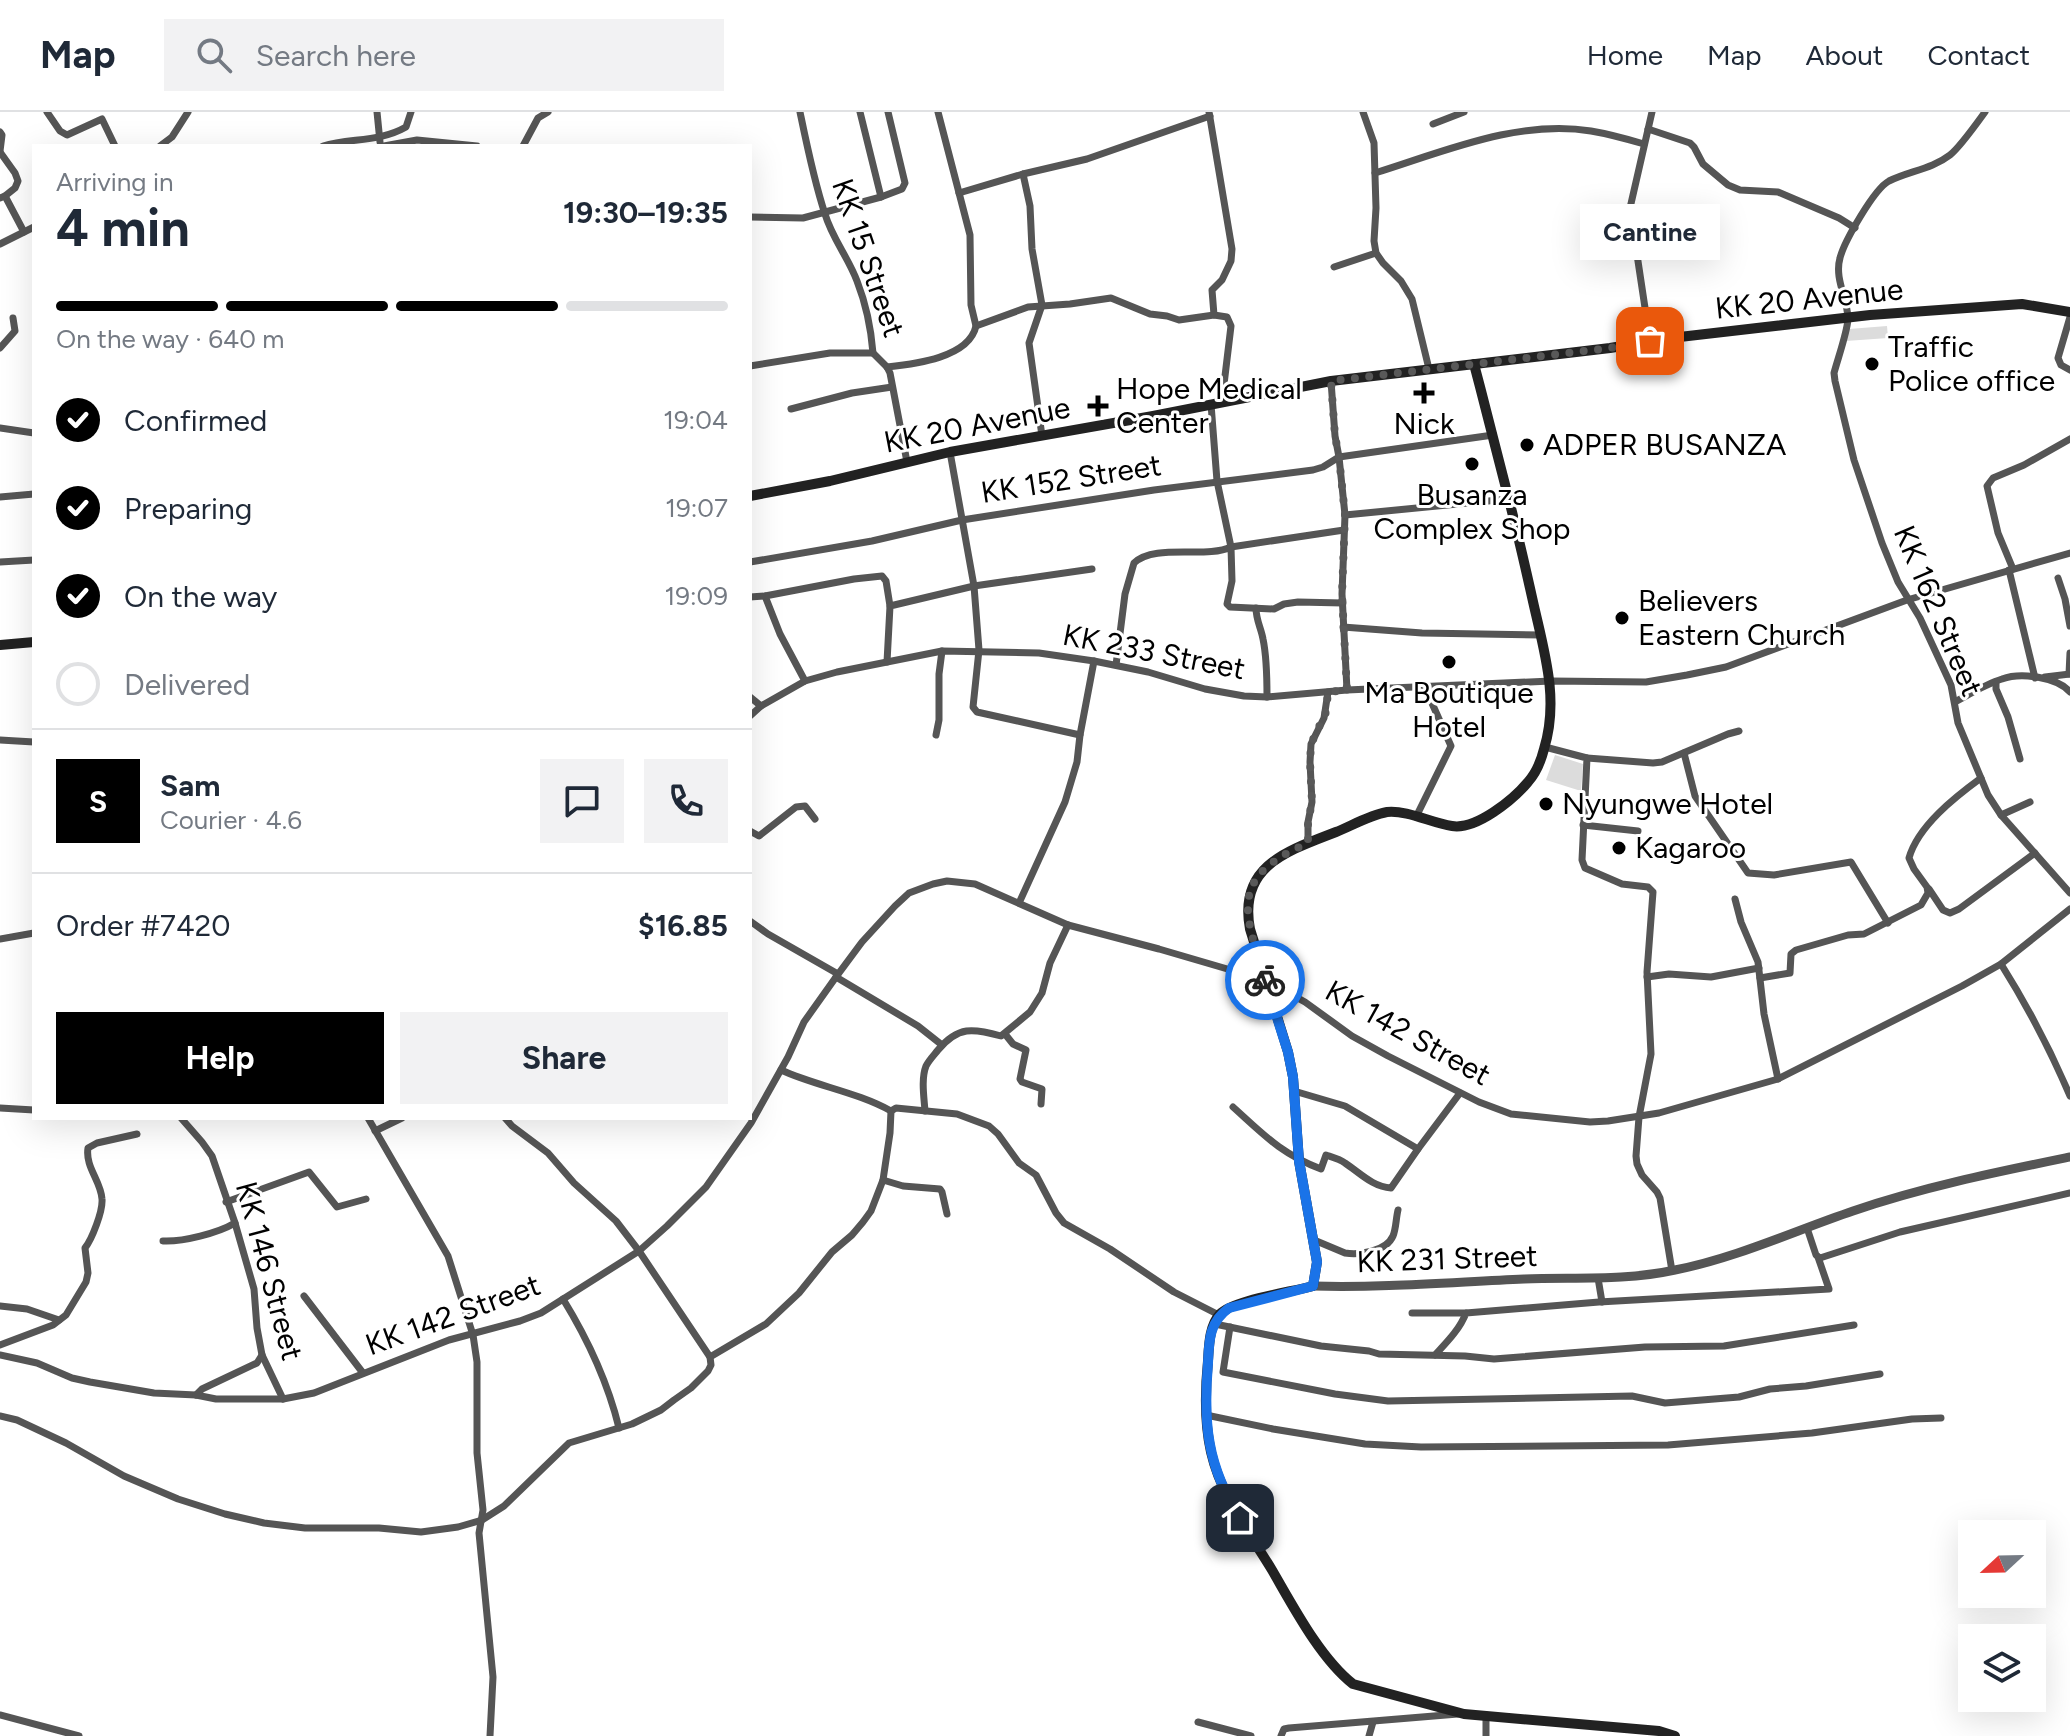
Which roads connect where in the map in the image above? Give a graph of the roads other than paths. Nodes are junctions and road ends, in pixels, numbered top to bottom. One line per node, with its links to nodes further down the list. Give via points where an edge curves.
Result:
1 (47, 112): 20 (street, via 67,135 102,119)
2 (188, 112): 21 (street)
3 (377, 112): 19 (street)
4 (411, 112): 19 (street, via 406,127)
5 (548, 112): 15 (street)
6 (800, 112): 32 (street, KK 15 Street)
7 (860, 112): 31 (street)
8 (888, 112): 31 (street, via 905,186)
9 (938, 112): 29 (street)
10 (1363, 112): 27 (street, via 1374,143)
11 (1464, 112): 16 (street)
12 (1652, 112): 17 (street)
13 (1985, 112): 35 (street, via 1948,157 1876,191)
14 (1210, 114): 28 (street, via 1087,159); 42 (street, via 1232,249 1222,280 1212,290)
15 (540, 115): 24 (street)
16 (1433, 124)
17 (1648, 129): 25 (street); 35 (street, via 1690,143 1703,164 1728,185 1778,192)
18 (0, 132): 26 (street)
19 (381, 143): 22 (street); 23 (street)
20 (114, 144)
21 (163, 144)
22 (330, 144)
23 (457, 144)
24 (524, 144)
25 (1644, 144): 27 (street, via 1580,130 1509,133); 46 (street, via 1630,208)
26 (0, 152): 30 (street, via 18,181)
27 (1375, 173): 38 (street)
28 (1023, 174): 29 (street); 40 (street)
29 (959, 193): 45 (street, via 972,244)
30 (2, 197): 36 (street)
31 (881, 197): 32 (street)
32 (824, 214): 33 (street); 48 (street, KK 15 Street, via 857,280)
33 (752, 217)
34 (32, 228): 36 (street)
35 (1855, 228): 44 (street, via 1838,267)
36 (24, 232): 37 (street)
37 (0, 244)
38 (1376, 253): 39 (street); 52 (street, via 1412,299)
39 (1334, 267)
40 (1042, 305): 42 (street, via 1111,298 1179,320); 45 (street); 61 (street, via 1029,343)
41 (2070, 314): 44 (main road, KK 20 Avenue, via 2022,304); 53 (street, via 2058,358)
42 (1214, 315): 56 (street, via 1227,317 1231,326)
43 (13, 318): 47 (street, via 15,331)
44 (1848, 318): 46 (main road, KK 20 Avenue); 85 (street, KK 162 Street, via 1835,381 1860,480)
45 (976, 326): 51 (street, via 959,348 924,362)
46 (1650, 341): 49 (main road, KK 20 Avenue)
47 (0, 348)
48 (873, 353): 50 (street, via 830,353); 51 (street, KK 15 Street)
49 (1474, 364): 52 (main road, KK 20 Avenue); 60 (main road)
50 (752, 366)
51 (887, 367): 55 (street, KK 15 Street)
52 (1429, 369): 54 (main road, KK 20 Avenue)
53 (2070, 370)
54 (1331, 381): 56 (main road, KK 20 Avenue); 64 (street)
55 (892, 387): 57 (street); 65 (street, KK 15 Street)
56 (1216, 403): 61 (main road, KK 20 Avenue); 66 (street)
57 (791, 409)
58 (0, 428): 59 (street)
59 (32, 433)
60 (1493, 435): 64 (street, KK 152 Street); 70 (main road)
61 (1042, 436): 63 (main road, KK 20 Avenue)
62 (2069, 441): 80 (street, via 1993,478 1987,486)
63 (950, 452): 65 (main road, KK 20 Avenue); 72 (street)
64 (1339, 457): 66 (street, KK 152 Street, via 1313,470); 71 (street)
65 (907, 462): 68 (main road, KK 20 Avenue)
66 (1217, 481): 72 (street, KK 152 Street); 74 (street)
67 (32, 494): 69 (street)
68 (752, 496)
69 (0, 497)
70 (1509, 499): 71 (street); 91 (main road)
71 (1345, 515): 73 (street)
72 (962, 520): 78 (street, KK 152 Street); 82 (street)
73 (1344, 530): 74 (street); 86 (street)
74 (1231, 547): 88 (street, via 1227,605); 99 (street, via 1136,560 1125,594)
75 (2070, 553): 80 (street, KK 233 Street)
76 (32, 560): 77 (street)
77 (0, 562)
78 (752, 562)
79 (1092, 569): 82 (street)
80 (2011, 570): 85 (street, KK 233 Street); 101 (street)
81 (2058, 578): 89 (street)
82 (974, 586): 87 (street); 94 (street)
83 (765, 596): 84 (street); 87 (street, via 882,576); 102 (street)
84 (752, 597)
85 (1907, 600): 103 (street, KK 233 Street, via 1726,667 1646,682); 111 (street, KK 162 Street, via 1934,645)
86 (1343, 603): 88 (street); 90 (street)
87 (890, 606): 98 (street)
88 (1256, 608): 109 (street)
89 (2070, 626)
90 (1343, 627): 91 (street); 106 (street)
91 (1541, 635): 103 (main road)
92 (32, 642): 93 (main road)
93 (0, 645)
94 (979, 650): 95 (street, KK 233 Street); 97 (street, KK 233 Street); 116 (street, via 975,711)
95 (942, 651): 98 (street, KK 233 Street); 115 (street)
96 (2070, 653): 100 (street)
97 (1094, 661): 99 (street, KK 233 Street); 116 (street)
98 (887, 662): 102 (street, KK 233 Street)
99 (1116, 665): 109 (street, KK 233 Street, via 1227,694)
100 (2070, 674): 101 (street)
101 (2039, 678): 104 (street); 108 (street)
102 (805, 681): 112 (street, KK 233 Street)
103 (1551, 681): 105 (street, KK 233 Street); 119 (main road)
104 (1996, 682): 111 (street); 122 (street)
105 (1428, 686): 106 (street, KK 233 Street); 126 (street, via 1451,746)
106 (1347, 690): 107 (street, KK 233 Street)
107 (1328, 692): 109 (street, KK 233 Street); 131 (street, via 1326,712 1311,744)
108 (2070, 692)
109 (1267, 697)
110 (752, 699): 112 (street)
111 (1955, 702): 123 (street, KK 162 Street)
112 (761, 706): 113 (street, KK 233 Street)
113 (752, 714)
114 (1739, 731): 120 (street)
115 (936, 735)
116 (1080, 735): 136 (street, via 1065,802)
117 (0, 740): 118 (street)
118 (32, 742)
119 (1545, 747): 121 (street); 126 (main road, via 1530,780 1483,819 1453,826)
120 (1684, 753): 121 (street, via 1653,763); 139 (street, via 1695,796 1748,873 1774,875 1851,862)
121 (1587, 758): 128 (street)
122 (2020, 759)
123 (1981, 778): 125 (street, KK 162 Street); 133 (street, via 1941,809 1914,845 1909,858)
124 (2030, 802): 125 (street)
125 (2001, 815): 132 (street, KK 162 Street)
126 (1416, 817): 131 (main road, via 1389,812)
127 (815, 819): 130 (street, via 801,805 759,836)
128 (1583, 825): 129 (street); 146 (street, via 1585,868 1653,892)
129 (1638, 831)
130 (752, 832)
131 (1308, 843): 148 (main road, via 1265,869 1247,899)
132 (2035, 853): 133 (street, via 1950,913); 134 (street, KK 162 Street)
133 (1927, 887): 139 (street, via 1921,905)
134 (2070, 893)
135 (1735, 899): 144 (street)
136 (1019, 903): 140 (street, KK 142 Street); 145 (street, KK 142 Street, via 975,884 947,881 919,888 872,930)
137 (2070, 909): 143 (street, KK 142 Street)
138 (752, 923): 145 (street)
139 (1888, 923): 147 (street, via 1796,950 1790,973)
140 (1068, 925): 148 (street, KK 142 Street); 149 (street, via 1042,993)
141 (32, 933): 142 (street)
142 (0, 939)
143 (2001, 964): 152 (street, KK 142 Street); 155 (street, via 2051,1051)
144 (1759, 968): 146 (street, via 1711,977); 147 (street)
145 (837, 975): 150 (street); 151 (street, KK 142 Street, via 804,1022)
146 (1647, 977): 162 (street, via 1651,1054)
147 (1760, 978): 152 (street)
148 (1265, 980): 153 (main road, via 1288,1052); 154 (street, KK 142 Street, via 1352,1036)
149 (1005, 1034): 150 (street, via 959,1032); 156 (street, via 1026,1050 1020,1079 1043,1090)
150 (942, 1045): 161 (street, via 926,1066)
151 (781, 1070): 160 (street); 182 (street, KK 142 Street, via 706,1187)
152 (1778, 1079): 162 (street, KK 142 Street)
153 (1294, 1091): 169 (street, via 1345,1106); 171 (main road)
154 (1460, 1093): 162 (street, KK 142 Street, via 1534,1118 1590,1122); 169 (street)
155 (2070, 1096)
156 (1041, 1104)
157 (1233, 1107): 171 (street)
158 (0, 1108): 159 (street)
159 (32, 1110)
160 (891, 1111): 161 (street); 172 (street)
161 (925, 1111): 193 (street, via 957,1114 989,1126 1036,1175 1064,1223)
162 (1639, 1117): 184 (street, via 1637,1164 1660,1198)
163 (183, 1120): 175 (street, KK 146 Street, via 212,1156)
164 (369, 1120): 167 (street)
165 (398, 1120): 167 (street)
166 (507, 1120): 182 (street, via 603,1207)
167 (375, 1131): 197 (street, via 448,1256)
168 (137, 1134): 194 (street, via 88,1148 102,1203 85,1248 86,1282)
169 (1418, 1149): 171 (street, via 1391,1188 1326,1155 1321,1169)
170 (2070, 1157): 179 (street, KK 231 Street, via 1893,1198)
171 (1299, 1161): 180 (main road)
172 (883, 1180): 177 (street, via 940,1189); 202 (street, via 863,1222 799,1293 766,1324)
173 (2070, 1193): 183 (street, via 1900,1232)
174 (366, 1199): 175 (street, via 337,1207 309,1172)
175 (226, 1202): 178 (street, KK 146 Street)
176 (1398, 1210): 180 (street, via 1393,1237 1374,1250 1345,1253)
177 (947, 1214)
178 (235, 1223): 181 (street, via 184,1240); 200 (street, KK 146 Street, via 254,1289)
179 (1807, 1228): 183 (street); 184 (street, KK 231 Street)
180 (1314, 1240): 186 (main road)
181 (163, 1241)
182 (639, 1251): 188 (street, KK 142 Street); 202 (street)
183 (1818, 1257): 189 (street, via 1829,1289)
184 (1672, 1271): 185 (street, KK 231 Street)
185 (1598, 1278): 186 (street, KK 231 Street); 189 (street)
186 (1313, 1286): 193 (main road, KK 231 Street, via 1242,1303)
187 (304, 1296): 203 (street)
188 (563, 1299): 197 (street, KK 142 Street, via 530,1318); 210 (street, via 588,1344)
189 (1602, 1302): 192 (street)
190 (0, 1306): 194 (street)
191 (1412, 1313): 192 (street)
192 (1466, 1313): 201 (street)
193 (1217, 1319): 196 (street); 207 (main road, via 1210,1337)
194 (59, 1320): 198 (street)
195 (1854, 1325): 201 (street, via 1724,1346 1494,1359)
196 (1230, 1327): 201 (street, via 1379,1354); 204 (street, via 1223,1372 1388,1401 1632,1396 1665,1403)
197 (473, 1335): 203 (street, KK 142 Street); 211 (street)
198 (0, 1345)
199 (0, 1355): 205 (street, KK 142 Street, via 90,1382)
200 (262, 1355): 205 (street, via 257,1363); 206 (street, KK 146 Street)
201 (1435, 1355)
202 (710, 1357): 210 (street, via 710,1368 691,1388 661,1410)
203 (363, 1373): 206 (street, KK 142 Street)
204 (1880, 1374)
205 (196, 1395): 206 (street, KK 142 Street)
206 (283, 1399)
207 (1206, 1415): 209 (street, via 1365,1444 1421,1447 1668,1445); 212 (main road, via 1211,1454 1229,1501 1345,1678 1362,1688)
208 (0, 1416): 211 (street, via 178,1499 264,1523 421,1532)
209 (1941, 1418)
210 (619, 1428): 211 (street, via 569,1443 504,1506)
211 (482, 1520): 218 (street, via 493,1677)
212 (1464, 1714): 214 (main road); 216 (street)
213 (0, 1715): 217 (street)
214 (1486, 1715): 222 (street); 223 (main road)
215 (1198, 1722): 219 (street)
216 (1373, 1722): 220 (street, via 1289,1728); 221 (street)
217 (79, 1736)
218 (490, 1736)
219 (1251, 1736)
220 (1281, 1736)
221 (1369, 1736)
222 (1486, 1736)
223 (1675, 1736)

